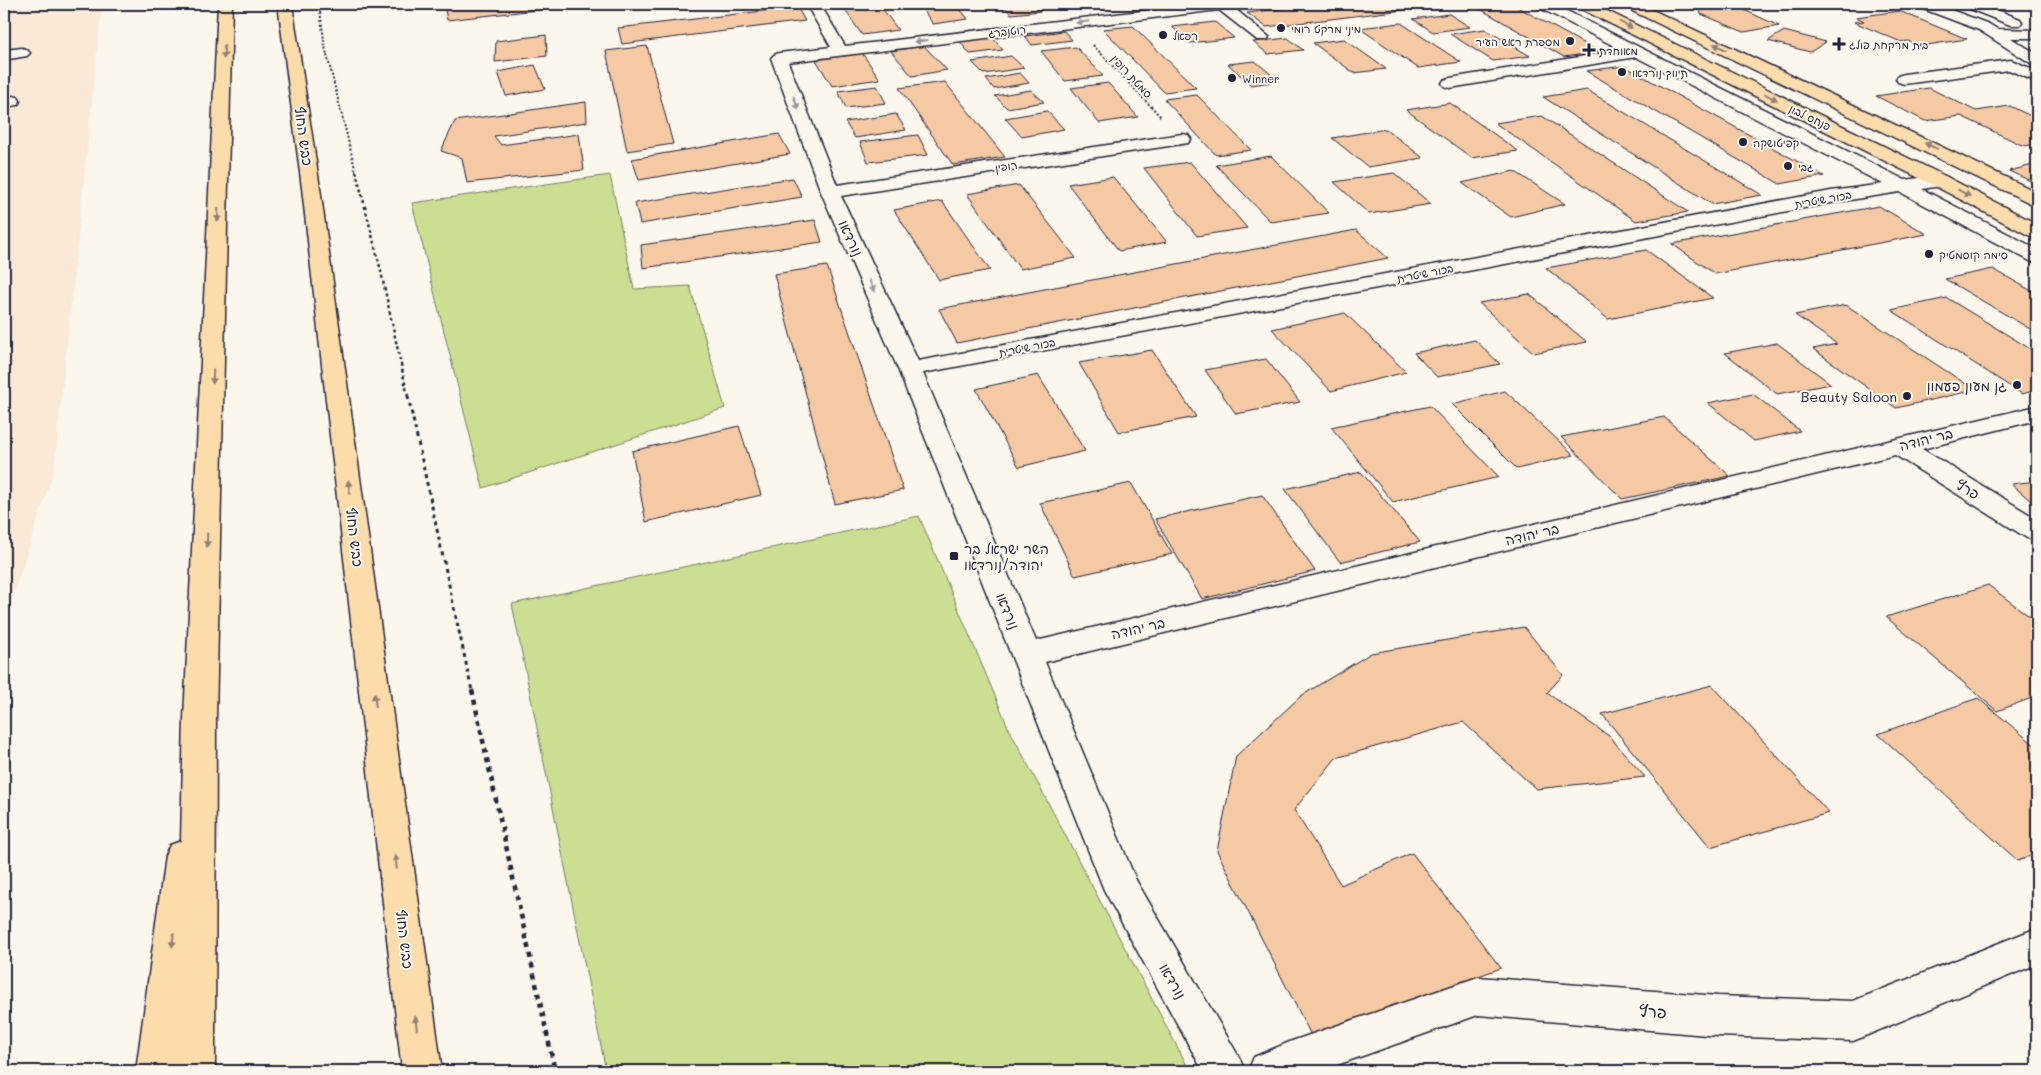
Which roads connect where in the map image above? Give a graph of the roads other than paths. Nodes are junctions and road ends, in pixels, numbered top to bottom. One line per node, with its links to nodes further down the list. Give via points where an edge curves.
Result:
1 (225, 4): 37 (main road, one-way to 37)
2 (285, 4): 41 (main road, כביש החוף, one-way to 2)
3 (813, 4): 16 (street)
4 (1130, 4): 11 (street)
5 (1543, 4): 17 (street)
6 (1582, 4): 26 (main road, פנחס לבון, one-way to 26)
7 (1629, 4): 29 (main road, פנחס לבון, one-way to 7)
8 (1923, 4): 13 (street)
9 (1969, 4): 12 (street)
10 (1228, 5): 11 (street, רוטנברג); 15 (street)
11 (1141, 15): 16 (street, רוטנברג, one-way to 16)
12 (2015, 22)
13 (1991, 32): 14 (street); 21 (street)
14 (2037, 34)
15 (1262, 37)
16 (840, 50): 20 (street, רוטנברג)
17 (1639, 52): 24 (street); 27 (street)
18 (22, 53): 19 (street)
19 (4, 55)
20 (779, 58): 28 (street, נורדאו, one-way to 28)
21 (2037, 61)
22 (2037, 77): 23 (street, via 2011,66)
23 (1904, 79)
24 (1450, 83)
25 (1182, 140): 28 (street, רופין)
26 (1940, 181): 27 (street, בכור שיטרית); 30 (main road, פנחס לבון, one-way to 30)
27 (1902, 186): 31 (street); 32 (street, בכור שיטרית)
28 (830, 192): 32 (street, נורדאו, one-way to 32)
29 (2037, 199)
30 (2037, 232)
31 (2037, 257)
32 (910, 369): 36 (street, נורדאו)
33 (2037, 413): 34 (street, בר יהודה)
34 (1899, 446): 35 (street, פרץ); 36 (street, בר יהודה)
35 (2037, 531)
36 (1026, 655): 42 (street, נורדאו, via 1122,890)
37 (200, 718): 39 (main road, one-way to 39); 40 (main road)
38 (2037, 946): 43 (street, פרץ, via 1853,1021 1718,1016 1478,996)
39 (156, 1071)
40 (195, 1071)
41 (422, 1071)
42 (1225, 1071)
43 (1268, 1071)

